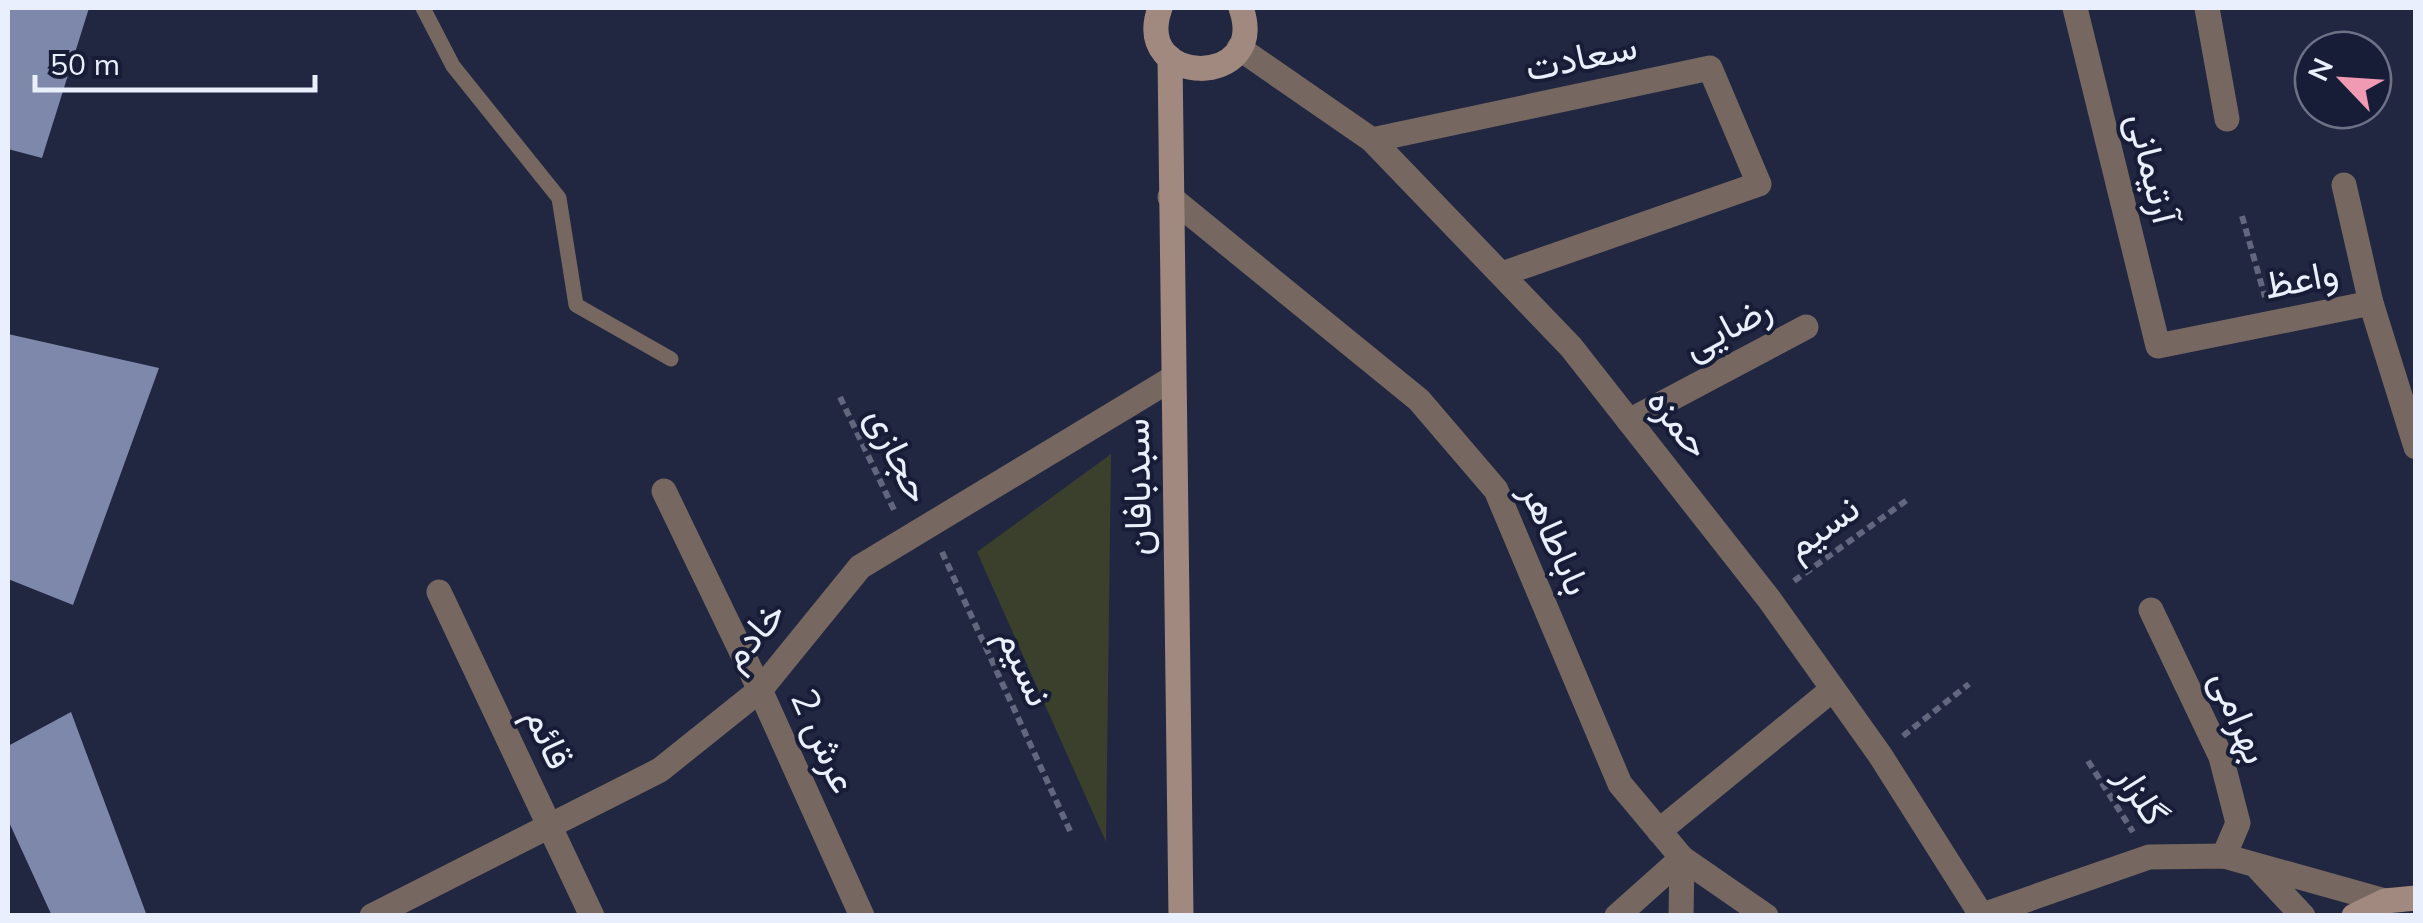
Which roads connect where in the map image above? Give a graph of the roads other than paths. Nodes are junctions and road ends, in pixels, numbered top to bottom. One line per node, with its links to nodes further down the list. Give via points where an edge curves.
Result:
1 (423, 8): 16 (lane, via 452,66 559,198 576,305)
2 (1160, 8): 7 (street, سبدبافان, via 1157,36)
3 (1241, 8): 6 (street, via 1245,33)
4 (2075, 8): 15 (street, آرتیمانی)
5 (2207, 8): 8 (street)
6 (1239, 48): 7 (street, via 1206,70); 9 (street, حمزه)
7 (1170, 58): 11 (street, سبدبافان)
8 (2227, 119)
9 (1372, 140): 12 (street, حمزه); 12 (street, سعادت, via 1710,68 1758,184)
10 (2344, 185): 13 (street)
11 (1170, 198): 17 (street, سبدبافان); 26 (street, باباطاهر, via 1419,400 1496,490 1620,784)
12 (1502, 274): 18 (street, حمزه)
13 (2371, 303): 15 (street, واعظ); 19 (street, واعظ)
14 (1806, 327): 18 (street, رضایی)
15 (2158, 346)
16 (672, 359)
17 (1172, 378): 24 (street, خادم, via 860,567); 36 (street, سبدبافان)
18 (1630, 421): 23 (street, حمزه)
19 (2416, 447)
20 (664, 491): 24 (street, عرش 2)
21 (439, 592): 25 (street, قائم)
22 (2151, 610): 27 (street, بهرامی, via 2221,757 2238,823)
23 (1833, 689): 26 (street); 32 (street, حمزه)
24 (760, 690): 25 (street, خادم, via 660,770); 35 (street, عرش 2)
25 (548, 827): 33 (street, خادم); 34 (street, قائم)
26 (1659, 831): 28 (street, باباطاهر)
27 (2224, 856): 29 (street); 32 (street, via 2149,857)
28 (1682, 858): 37 (street); 38 (street); 39 (street, باباطاهر)
29 (2255, 866): 31 (street); 40 (street)
30 (2415, 897): 31 (street)
31 (2384, 901): 41 (street)
32 (1982, 915)
33 (372, 916)
34 (592, 916)
35 (862, 916)
36 (1181, 916)
37 (1617, 916)
38 (1681, 916)
39 (1766, 916)
40 (2303, 916)
41 (2354, 916)

